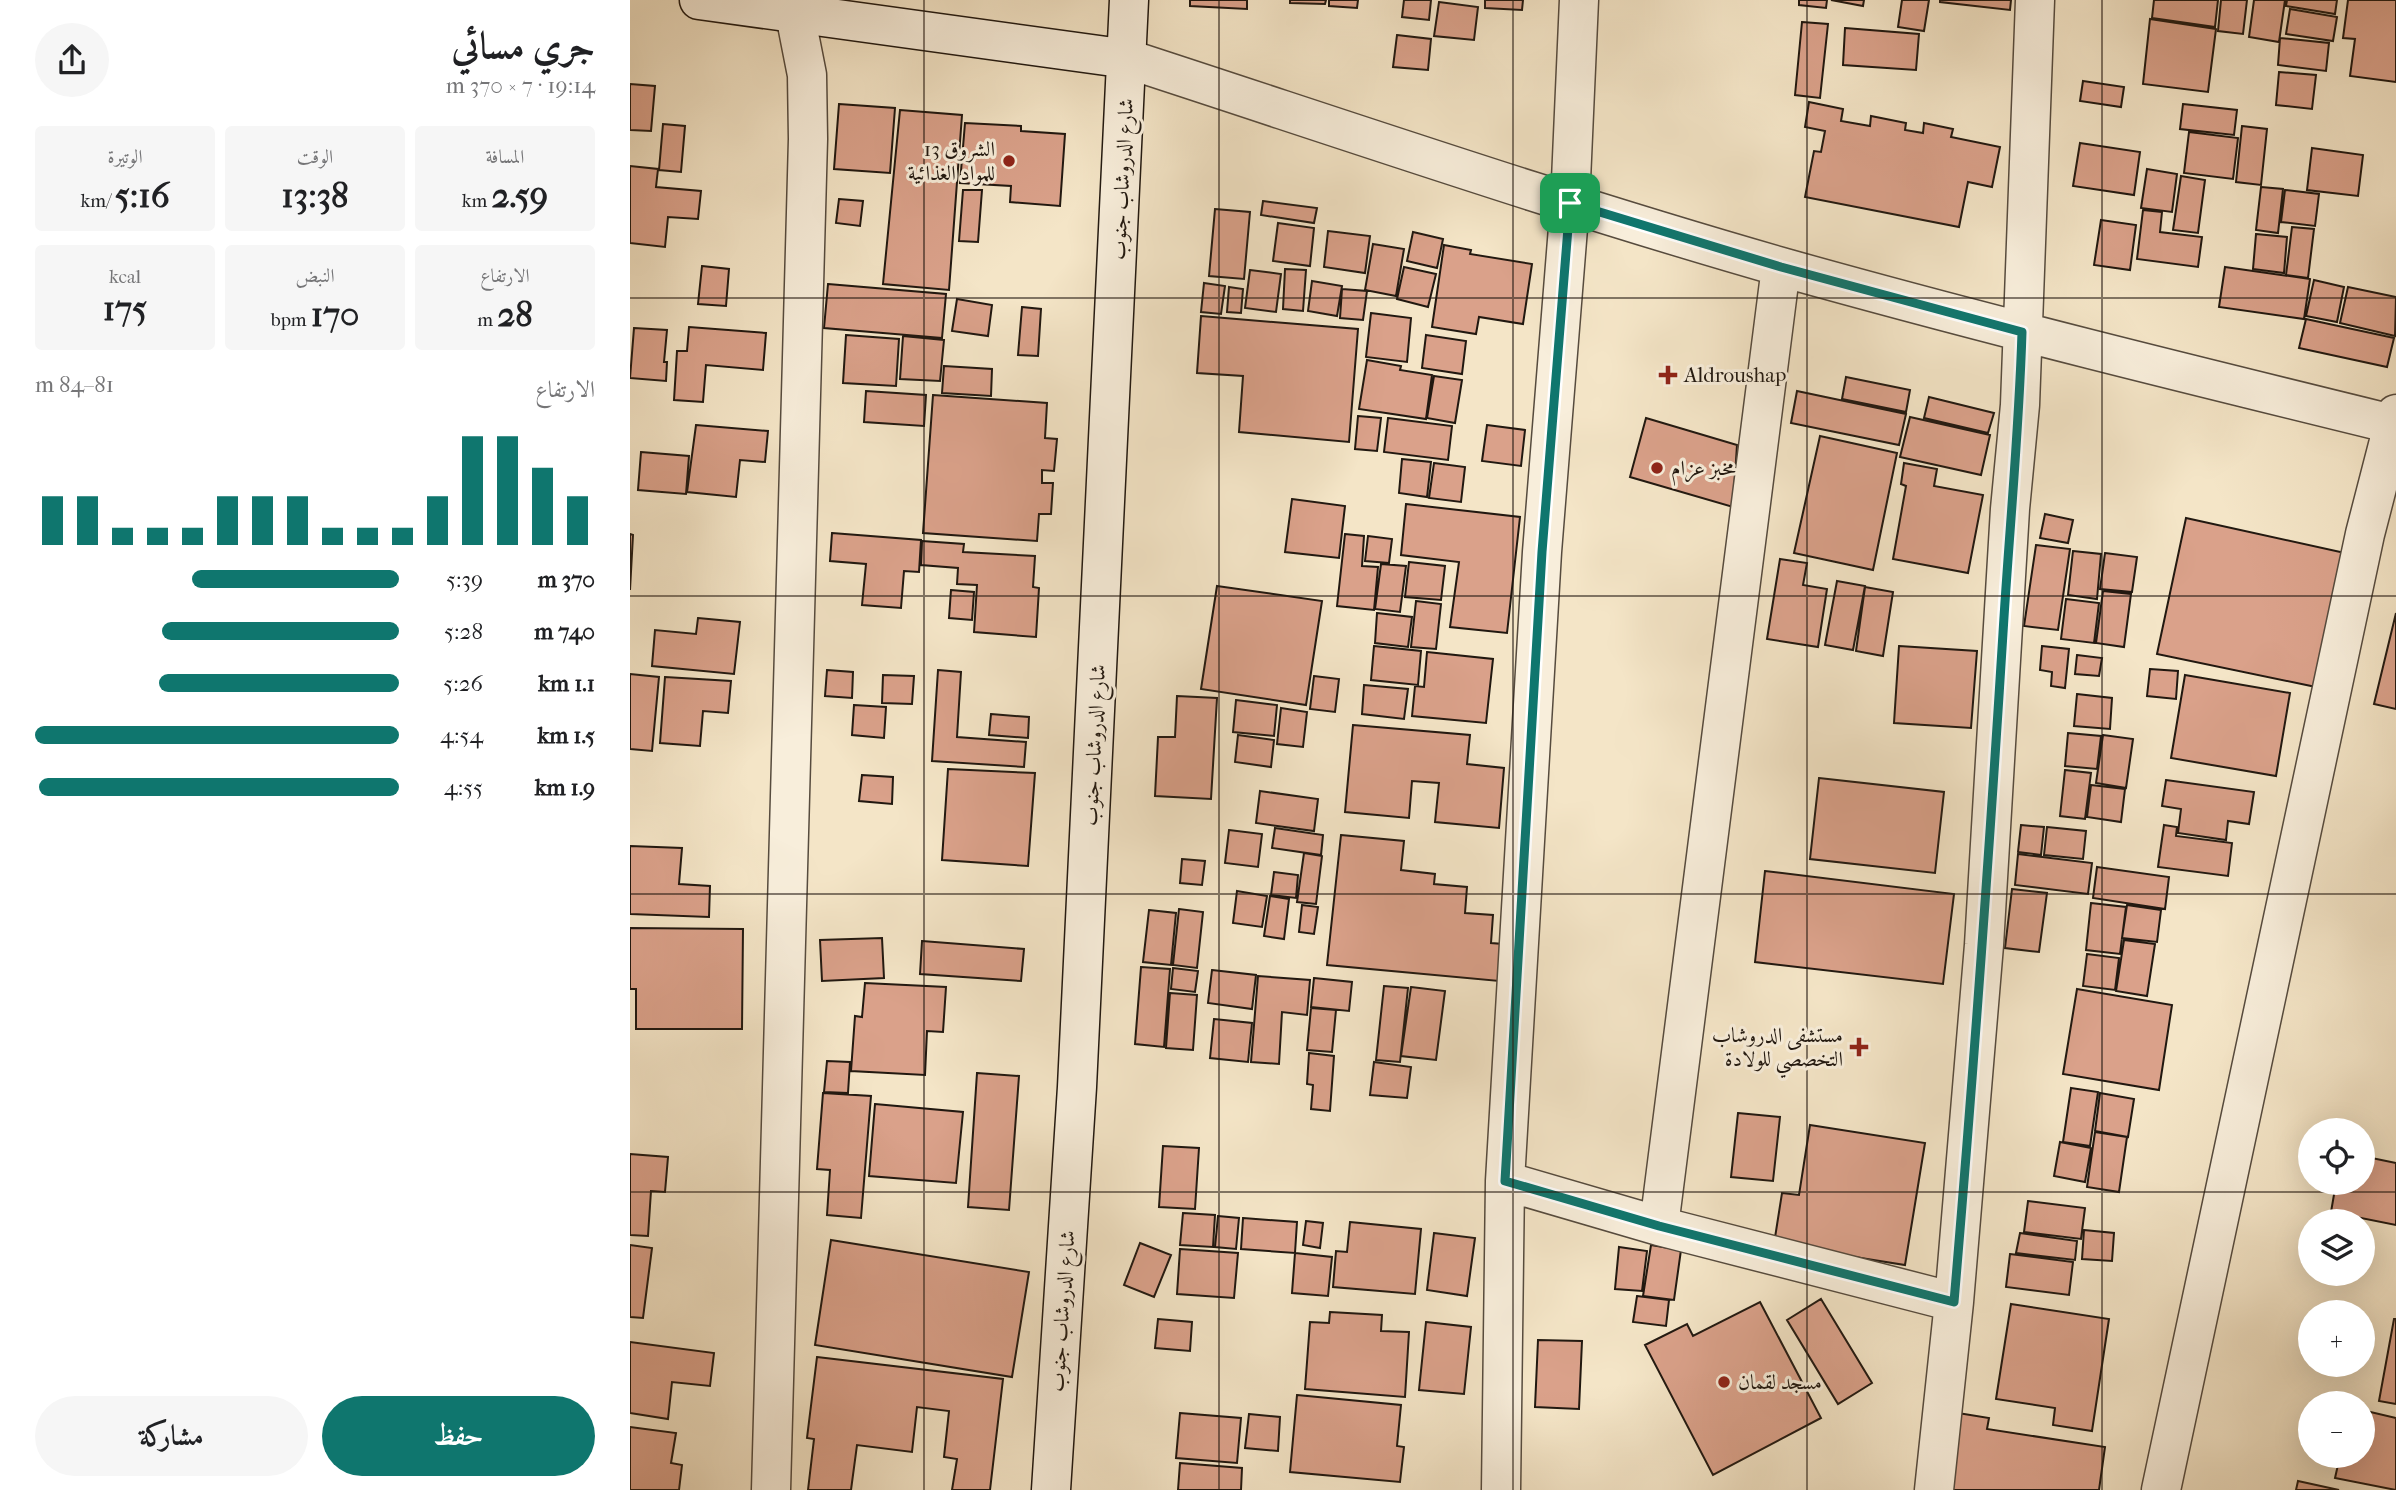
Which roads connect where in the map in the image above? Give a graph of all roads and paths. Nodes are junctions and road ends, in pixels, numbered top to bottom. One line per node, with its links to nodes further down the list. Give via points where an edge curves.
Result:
1 (699, 0): 5 (street)
2 (1129, 0): 6 (street, شارع الدروشاب جنوب)
3 (1579, 0): 7 (street)
4 (2035, 0): 9 (street)
5 (795, 7): 6 (street); 14 (street, via 807,75 808,139)
6 (1128, 58): 7 (street); 15 (street, شارع الدروشاب جنوب, via 1077,1087)
7 (1570, 203): 8 (street); 11 (street, via 1542,552)
8 (1781, 267): 9 (street); 12 (street)
9 (2022, 332): 10 (street); 13 (street, via 1984,945)
10 (2395, 421): 18 (street, via 2359,561)
11 (1505, 1181): 12 (street); 16 (street)
12 (1659, 1226): 13 (street)
13 (1954, 1302): 17 (street)
14 (771, 1490)
15 (1051, 1490)
16 (1501, 1490)
17 (1934, 1490)
18 (2161, 1490)

